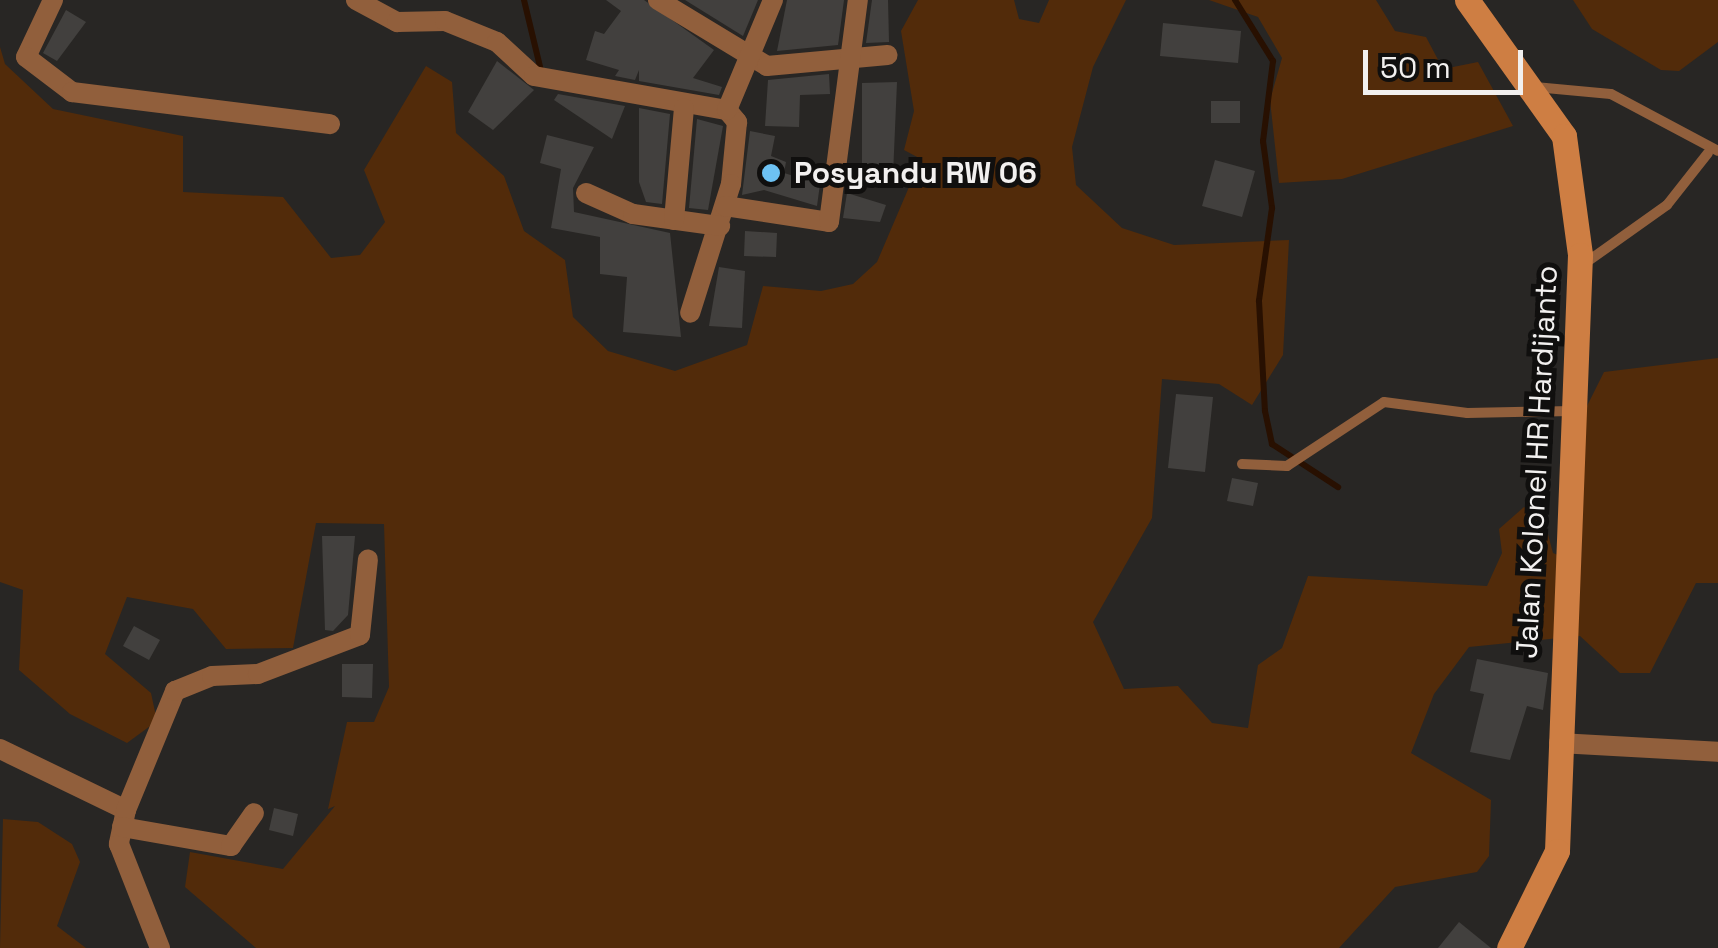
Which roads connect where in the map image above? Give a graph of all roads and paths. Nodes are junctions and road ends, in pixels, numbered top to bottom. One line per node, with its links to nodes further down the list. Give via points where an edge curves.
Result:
1 (53, 0): 13 (street, via 26,58 72,92)
2 (356, 0): 11 (street, via 414,23 445,21 497,42 544,76)
3 (658, 0): 9 (street)
4 (773, 0): 9 (street)
5 (858, 0): 8 (street)
6 (1467, 0): 10 (main road, Jalan Kolonel HR Hardijanto)
7 (888, 54): 8 (street)
8 (852, 55): 9 (street); 16 (street, via 829,222)
9 (754, 62): 12 (street)
10 (1534, 87): 14 (lane, via 1611,94); 18 (main road, Jalan Kolonel HR Hardijanto, via 1573,169)
11 (684, 108): 12 (street); 17 (street)
12 (727, 110): 16 (street, via 738,134)
13 (330, 124)
14 (1713, 152): 18 (lane, via 1667,205)
15 (586, 194): 17 (street)
16 (723, 216): 17 (street); 19 (street)
17 (674, 220)
18 (1579, 268): 20 (main road, Jalan Kolonel HR Hardijanto)
19 (690, 313)
20 (1572, 411): 21 (lane, via 1468,414 1384,402 1287,466); 23 (main road, Jalan Kolonel HR Hardijanto)
21 (1242, 464)
22 (368, 559): 27 (street, via 360,635 258,674 212,676 175,692)
23 (1559, 743): 25 (street); 29 (main road, Jalan Kolonel HR Hardijanto, via 1554,862)
24 (0, 749): 27 (street)
25 (1718, 752)
26 (254, 813): 27 (street, via 231,846)
27 (124, 819): 28 (street, via 133,892)
28 (160, 948)
29 (1508, 948)

